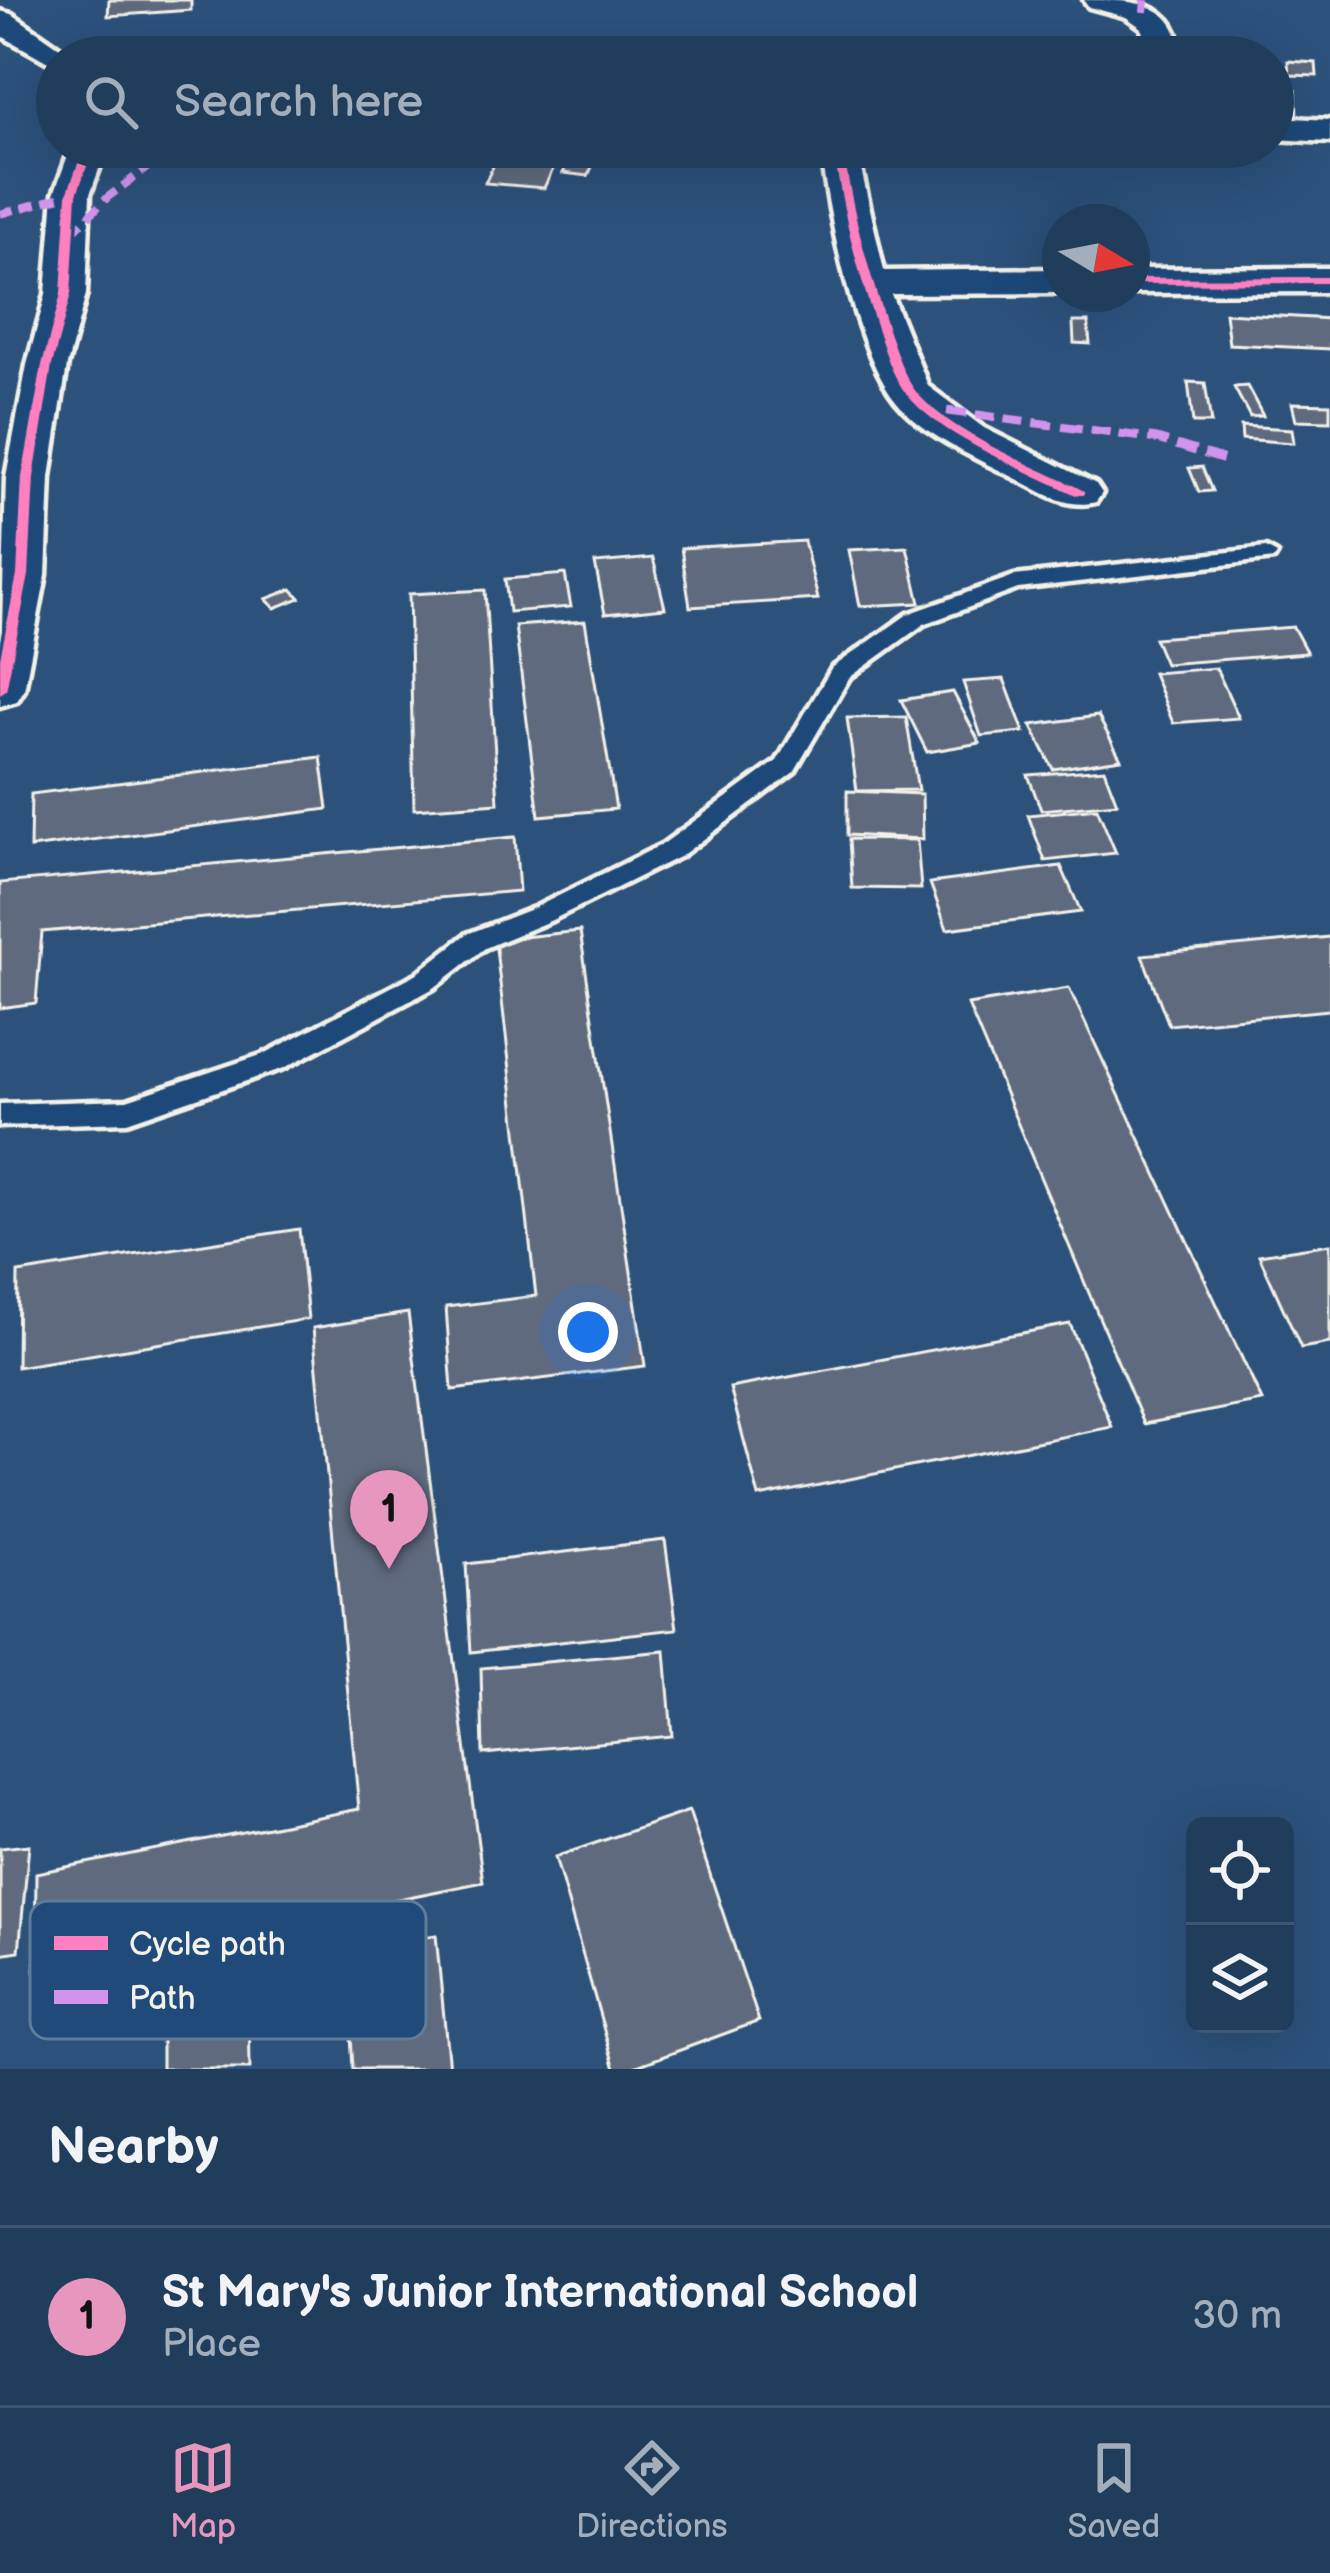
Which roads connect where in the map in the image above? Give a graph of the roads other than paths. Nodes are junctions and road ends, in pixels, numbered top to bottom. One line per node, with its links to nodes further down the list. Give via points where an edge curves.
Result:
1 (1100, 0): 3 (street, via 1144,12)
2 (0, 21): 4 (street)
3 (1165, 36)
4 (36, 44)
5 (1294, 129): 6 (street)
6 (1330, 131)
7 (81, 168): 15 (street)
8 (841, 168): 12 (street)
9 (1330, 280): 11 (street)
10 (1042, 281): 12 (street)
11 (1150, 281)
12 (871, 283): 13 (street, via 909,392)
13 (1080, 494)
14 (1266, 554): 17 (lane, via 1013,583 916,620 840,673 786,766 672,850 476,941 425,981 274,1060 127,1111)
15 (12, 576): 16 (street)
16 (0, 690)
17 (0, 1115)

